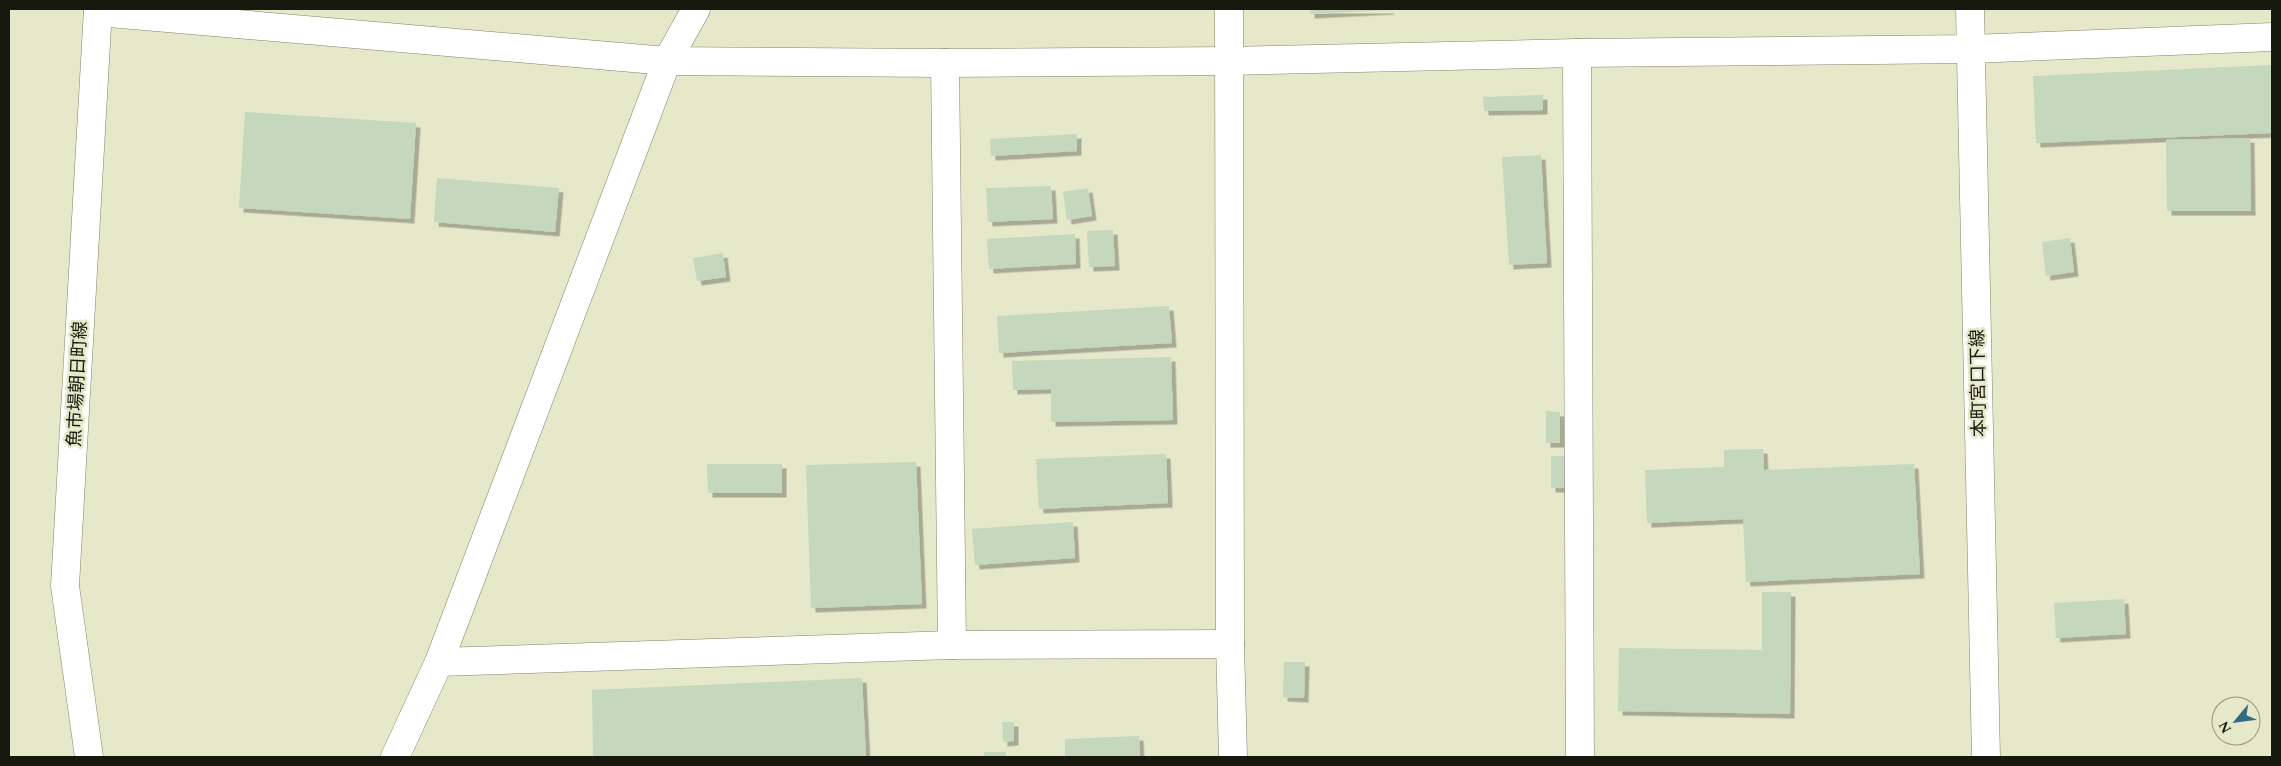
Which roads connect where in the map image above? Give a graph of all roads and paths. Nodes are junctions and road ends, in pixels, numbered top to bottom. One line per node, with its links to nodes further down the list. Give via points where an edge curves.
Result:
1 (696, 9): 8 (street)
2 (1229, 9): 9 (street)
3 (1970, 9): 6 (street, 本町宮口下線)
4 (98, 11): 8 (street); 14 (street, 魚市場朝日町線, via 65,586)
5 (2272, 37): 6 (street)
6 (1970, 49): 7 (street); 18 (street, 本町宮口下線)
7 (1577, 53): 9 (street); 17 (street)
8 (667, 61): 10 (street); 13 (street)
9 (1229, 61): 10 (street); 11 (street)
10 (945, 63): 12 (street)
11 (1230, 644): 12 (street); 16 (street)
12 (952, 645): 13 (street)
13 (440, 662): 15 (street)
14 (88, 757)
15 (395, 757)
16 (1233, 757)
17 (1580, 757)
18 (1986, 757)

